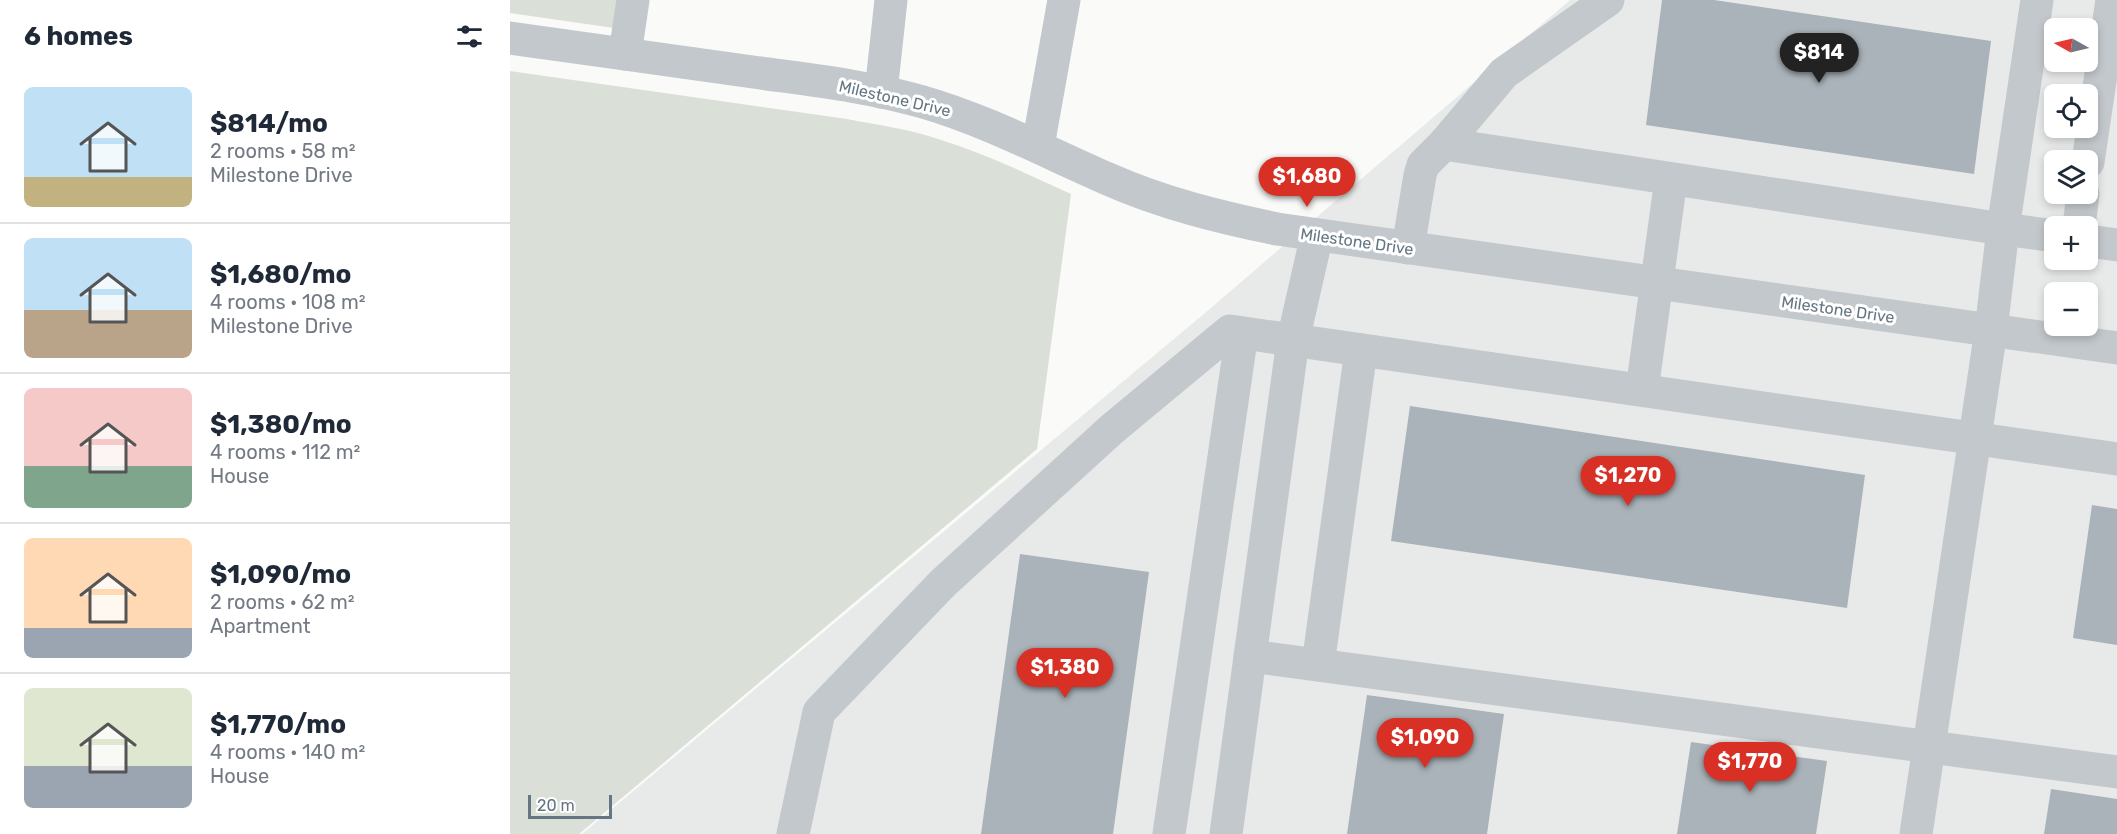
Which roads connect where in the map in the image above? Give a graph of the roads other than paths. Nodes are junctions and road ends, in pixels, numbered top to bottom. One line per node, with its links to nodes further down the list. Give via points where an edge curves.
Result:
1 (633, 0): 8 (street)
2 (891, 0): 9 (street)
3 (1064, 0): 11 (street)
4 (1608, 0): 10 (street, via 1504,73)
5 (2037, 0): 14 (street)
6 (2112, 0): 12 (street)
7 (510, 38): 8 (street, Milestone Drive)
8 (625, 54): 9 (street, Milestone Drive)
9 (881, 92): 11 (street, Milestone Drive, via 963,114)
10 (1444, 144): 13 (street); 19 (street, via 1423,165)
11 (1038, 146): 15 (street, Milestone Drive, via 1161,200 1229,219)
12 (2090, 150)
13 (1671, 179): 14 (street); 20 (street)
14 (2003, 229): 16 (street); 21 (street)
15 (1317, 235): 19 (street, Milestone Drive); 23 (street)
16 (2044, 235)
17 (2098, 242): 18 (street)
18 (2117, 245)
19 (1408, 248): 20 (street, Milestone Drive)
20 (1657, 283): 21 (street, Milestone Drive); 26 (street)
21 (1991, 330): 24 (street, Milestone Drive); 27 (street)
22 (1242, 333): 23 (street); 33 (street, via 1230,331 1112,429 944,583 819,712); 34 (street)
23 (1293, 340): 25 (street); 29 (street)
24 (2117, 348)
25 (1361, 350): 26 (street); 30 (street)
26 (1642, 390): 27 (street)
27 (1975, 438): 28 (street); 31 (street)
28 (2117, 459)
29 (1250, 656): 30 (street); 35 (street)
30 (1318, 665): 31 (street)
31 (1929, 746): 32 (street); 36 (street)
32 (2117, 771)
33 (793, 834)
34 (1168, 834)
35 (1226, 834)
36 (1916, 834)

